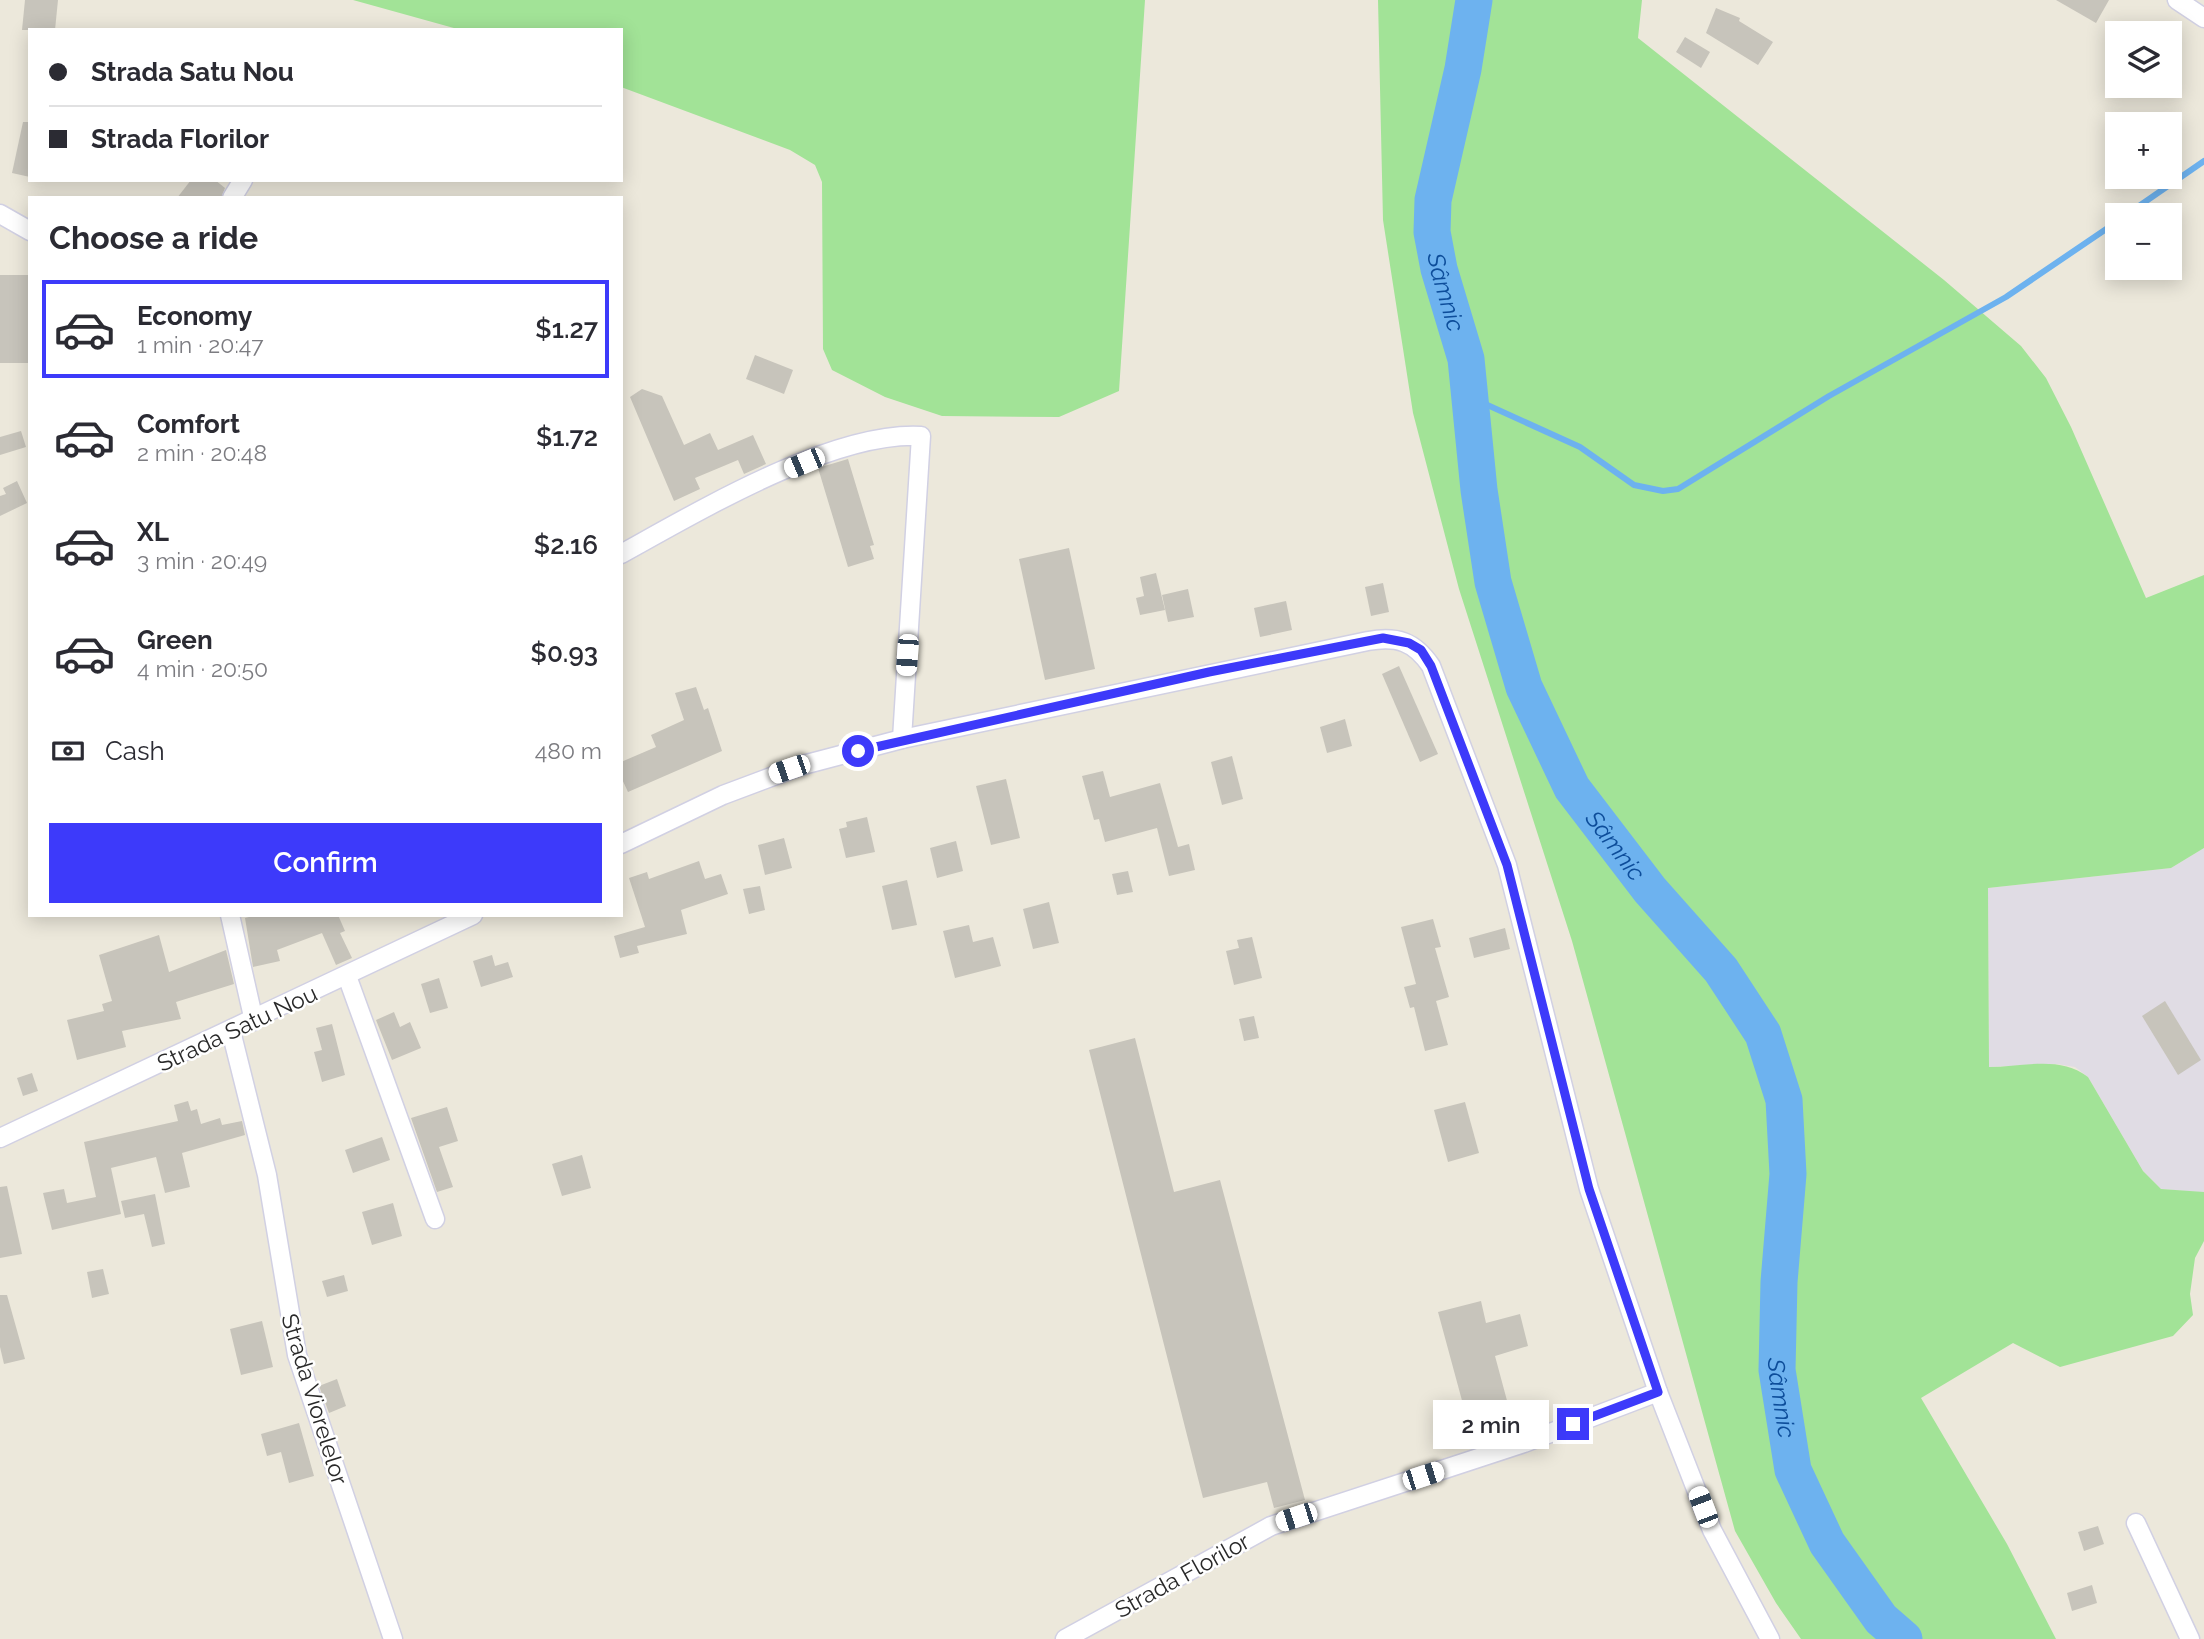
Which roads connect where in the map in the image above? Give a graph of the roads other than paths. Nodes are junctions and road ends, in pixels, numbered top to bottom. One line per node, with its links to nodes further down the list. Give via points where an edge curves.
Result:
1 (2178, 0): 2 (street)
2 (2204, 18)
3 (0, 214): 4 (street)
4 (28, 230)
5 (623, 553): 6 (street, via 821,455 866,440 921,436)
6 (902, 739): 7 (street, via 775,774); 15 (street, via 1368,641 1396,638 1421,650 1507,865 1589,1189)
7 (623, 843)
8 (230, 917): 11 (street)
9 (469, 917): 10 (street, Strada Satu Nou)
10 (347, 976): 11 (street, Strada Satu Nou); 14 (street)
11 (254, 1021): 12 (street, Strada Satu Nou)
12 (231, 1031): 13 (street, Strada Satu Nou); 17 (street, Strada Viorelelor, via 267,1175 297,1354)
13 (0, 1138)
14 (435, 1219)
15 (1658, 1392): 18 (street, Strada Florilor, via 1524,1443 1271,1526); 19 (street, via 1712,1530)
16 (2136, 1523): 20 (street)
17 (393, 1639)
18 (1065, 1639)
19 (1770, 1639)
20 (2190, 1639)

